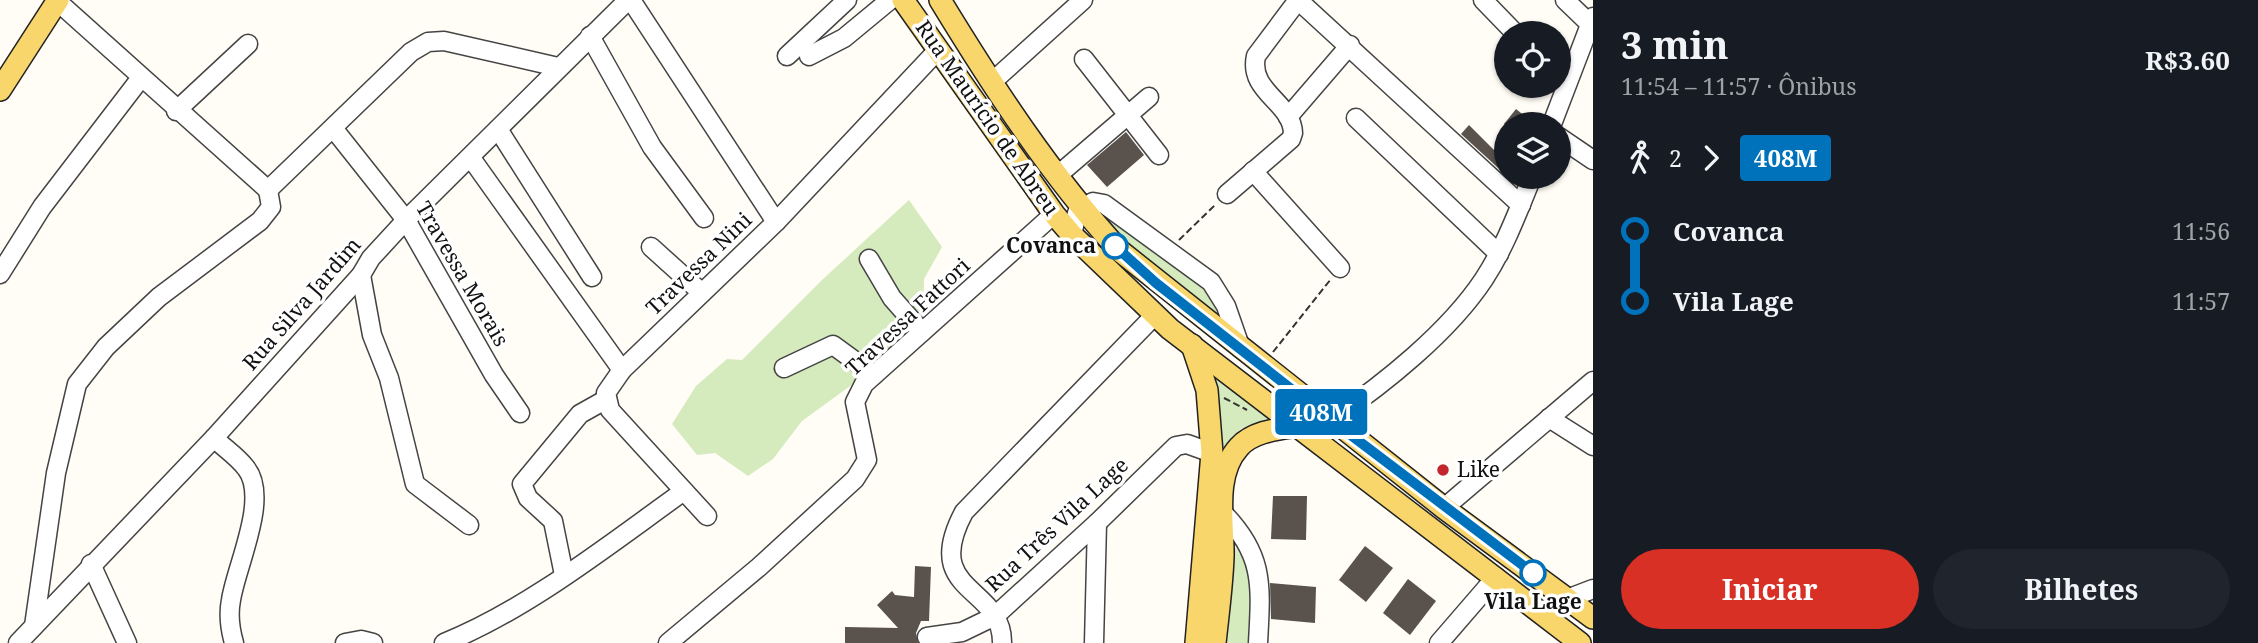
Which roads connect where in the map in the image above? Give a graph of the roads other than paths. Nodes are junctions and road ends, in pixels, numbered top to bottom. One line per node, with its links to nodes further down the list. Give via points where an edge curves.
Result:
1 (629, 0): 13 (street, Rua Silva Jardim); 46 (street)
2 (847, 0): 17 (street)
3 (890, 0): 18 (street, via 844,38)
4 (903, 0): 16 (main road, Rua Maurício de Abreu)
5 (940, 0): 23 (main road)
6 (1083, 0): 23 (street)
7 (1298, 0): 15 (street); 28 (street, via 1256,56 1254,71)
8 (1483, 0): 11 (street)
9 (1565, 0): 12 (street)
10 (57, 1): 22 (street); 24 (main road)
11 (1503, 21)
12 (1591, 21): 20 (street)
13 (590, 36): 21 (street, Rua Silva Jardim); 44 (street, via 652,147)
14 (248, 44): 26 (street)
15 (1350, 45): 28 (street); 41 (street)
16 (937, 51): 43 (main road, Rua Maurício de Abreu); 46 (street, Travessa Nini)
17 (787, 56)
18 (809, 56)
19 (1084, 59): 27 (street)
20 (1571, 64)
21 (558, 67): 30 (street, via 457,44 428,42 411,52); 31 (street, Rua Silva Jardim)
22 (140, 79): 26 (street); 52 (street, via 42,207)
23 (992, 82): 37 (main road)
24 (0, 90)
25 (1149, 97): 27 (street)
26 (176, 111): 39 (street)
27 (1127, 115): 33 (street); 37 (street)
28 (1288, 117): 36 (street, via 1291,139)
29 (1356, 118): 49 (street)
30 (333, 128): 39 (street); 45 (street, Travessa Morais)
31 (498, 129): 34 (street, Rua Silva Jardim); 54 (street)
32 (1571, 145): 35 (street)
33 (1159, 155)
34 (471, 158): 45 (street, Rua Silva Jardim); 61 (street)
35 (1593, 160)
36 (1253, 171): 40 (street); 51 (street)
37 (1058, 174): 42 (main road)
38 (1527, 189): 41 (street)
39 (268, 190): 85 (street, via 271,207 260,221 159,297 106,347 77,384 56,473)
40 (1227, 194)
41 (1521, 205): 49 (street)
42 (1082, 209): 47 (street, Rua Maurício de Abreu, via 1074,218); 59 (main road, via 1120,251); 59 (street, via 1093,202 1104,204 1211,282 1220,293)
43 (1054, 214): 47 (main road, Rua Maurício de Abreu); 57 (street, Travessa Fattori)
44 (704, 218)
45 (407, 220): 53 (street, Rua Silva Jardim); 65 (street, Travessa Morais)
46 (776, 222): 55 (street, Travessa Nini)
47 (1072, 235): 56 (main road, Rua Maurício de Abreu)
48 (651, 247): 55 (street)
49 (1499, 254): 67 (street, via 1448,321)
50 (869, 259): 57 (street, via 892,298)
51 (1340, 268)
52 (0, 274)
53 (361, 275): 69 (street, Rua Silva Jardim); 77 (street, via 372,335 389,378 415,484)
54 (592, 277)
55 (702, 293): 61 (street, Travessa Nini)
56 (1155, 315): 58 (main road, Rua Maurício de Abreu); 83 (street, via 960,518 950,540 952,562 960,579)
57 (922, 332): 62 (street, Travessa Fattori)
58 (1192, 345): 68 (main road, Rua Maurício de Abreu); 71 (main road, via 1207,390)
59 (1241, 349): 67 (main road)
60 (784, 368): 62 (street, via 833,345)
61 (622, 370): 64 (street, Travessa Nini)
62 (874, 375): 93 (street, Travessa Fattori, via 855,402 867,453 864,469 759,567)
63 (1593, 381): 66 (street)
64 (605, 400): 72 (street); 79 (street, via 580,414 522,484 528,498 553,521)
65 (520, 414)
66 (1549, 418): 70 (street); 73 (street)
67 (1331, 420): 73 (main road)
68 (1299, 426): 74 (main road, via 1257,435 1241,444 1225,476); 80 (main road, Rua Maurício de Abreu)
69 (214, 438): 78 (street, Rua Silva Jardim); 89 (street, via 252,478 252,521 230,601)
70 (1593, 446)
71 (1212, 453): 76 (street, Rua Três Vila Lage, via 1187,444 1176,446); 96 (main road)
72 (684, 491): 75 (street); 79 (street)
73 (1444, 508): 82 (main road)
74 (1222, 512): 97 (main road); 98 (street, via 1243,535 1257,562)
75 (707, 516)
76 (1097, 523): 83 (street, Rua Três Vila Lage); 95 (street)
77 (469, 525)
78 (91, 564): 85 (street, Rua Silva Jardim); 88 (street)
79 (564, 575): 92 (street)
80 (1496, 576): 99 (street); 100 (main road, Rua Maurício de Abreu)
81 (1593, 589): 82 (street)
82 (1567, 598): 84 (main road)
83 (995, 615): 86 (street, Rua Três Vila Lage, via 962,632); 94 (street)
84 (1593, 618)
85 (34, 626): 87 (street, Rua Silva Jardim)
86 (928, 637)
87 (18, 643)
88 (127, 643)
89 (234, 643)
90 (345, 643): 91 (street)
91 (373, 643)
92 (444, 643)
93 (668, 643)
94 (1002, 643)
95 (1094, 643)
96 (1196, 643)
97 (1215, 643)
98 (1258, 643)
99 (1439, 643)
100 (1580, 643)

